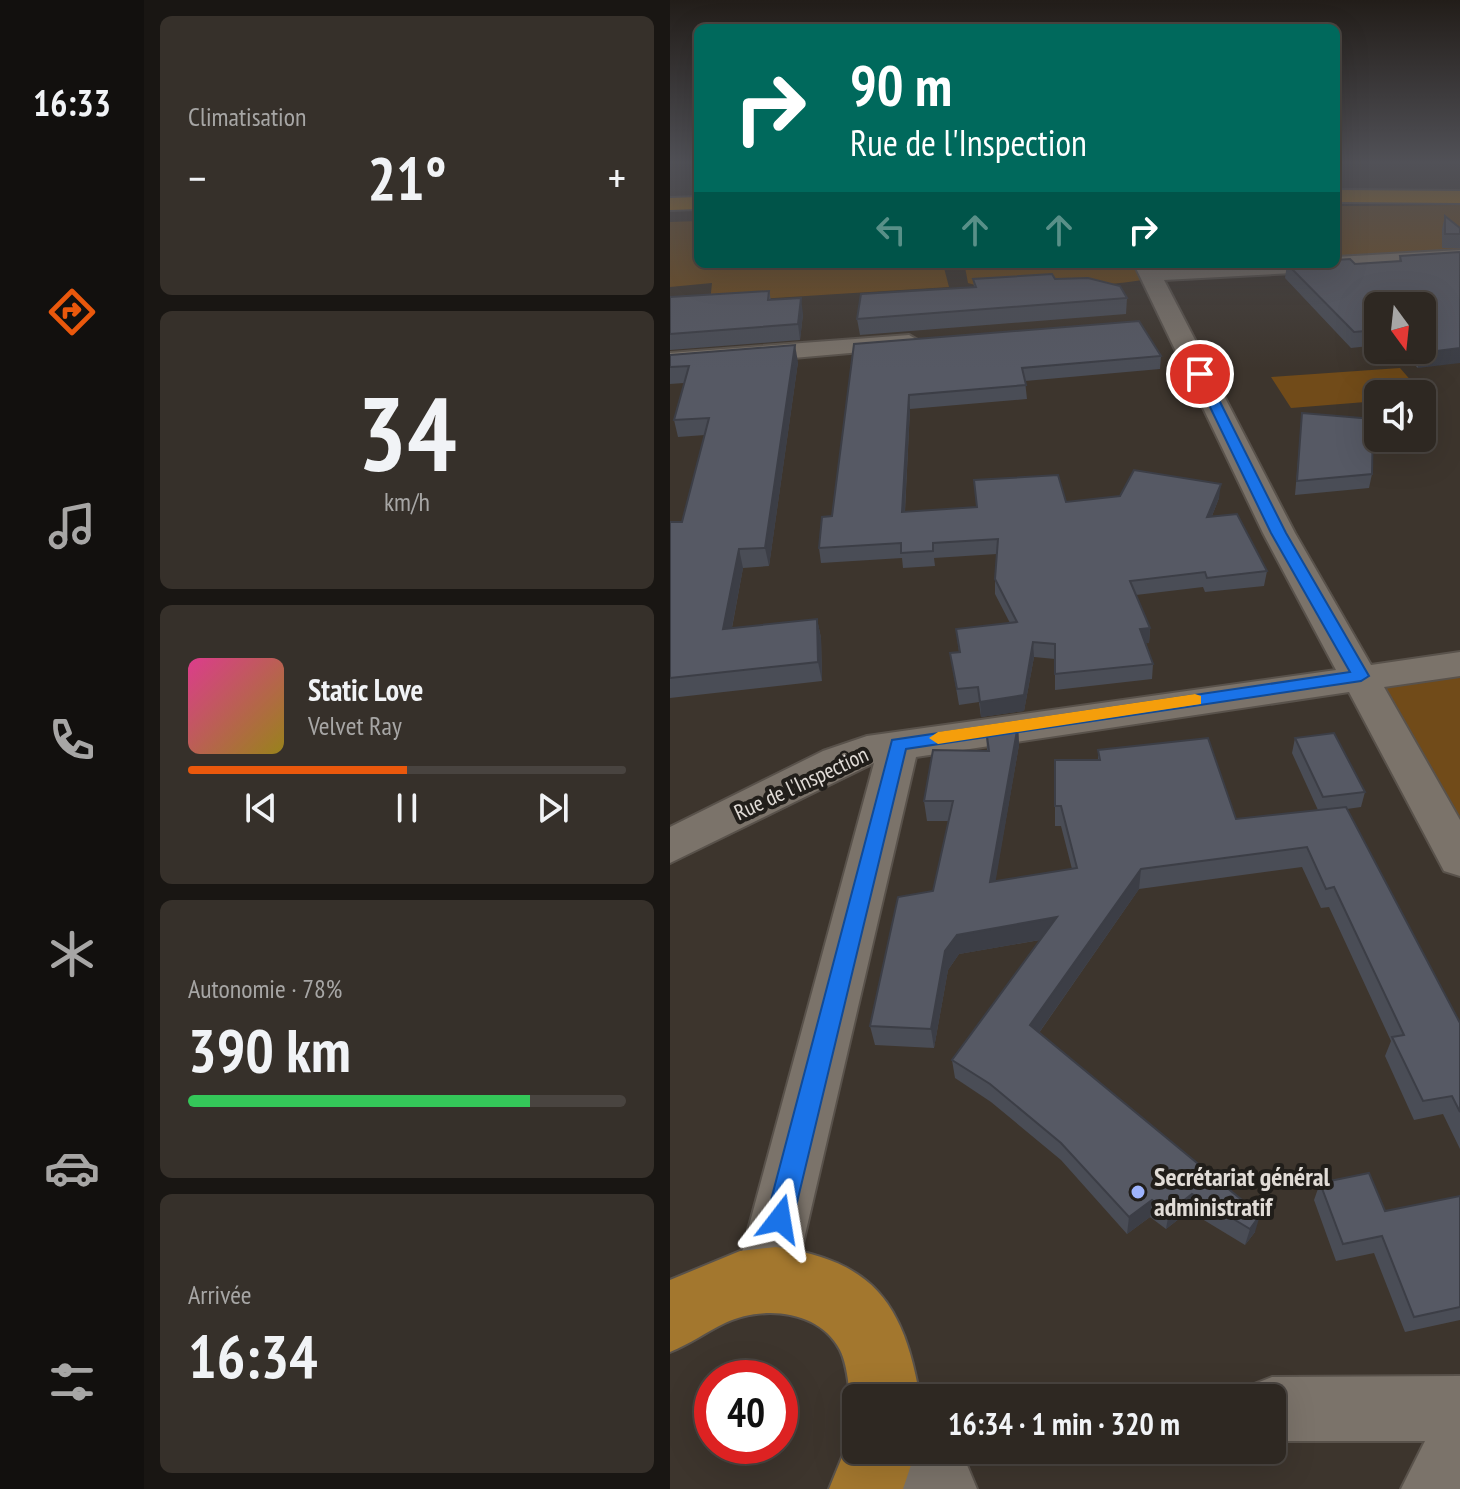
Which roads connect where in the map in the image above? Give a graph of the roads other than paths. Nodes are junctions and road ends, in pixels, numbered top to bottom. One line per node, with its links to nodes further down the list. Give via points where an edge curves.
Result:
1 (1460, 257): 2 (street)
2 (1340, 264)
3 (1184, 268): 4 (street)
4 (1147, 269): 8 (street, via 1158,323)
5 (940, 340): 6 (street)
6 (670, 361)
7 (1460, 664): 8 (street, Rue de l'Inspection)
8 (1361, 676): 9 (street, Rue de l'Inspection); 11 (street)
9 (899, 744): 10 (street, Rue de l'Inspection, via 837,761); 12 (street)
10 (670, 846)
11 (1460, 859)
12 (765, 1278): 13 (main road, via 717,1290); 14 (main road, via 808,1283 844,1304 870,1339)
13 (670, 1318)
14 (882, 1384)
15 (1460, 1408): 16 (street)
16 (1286, 1409)
17 (1460, 1443): 22 (street)
18 (874, 1464): 20 (main road)
19 (924, 1464): 21 (street)
20 (866, 1489)
21 (943, 1489)
22 (1435, 1489)

